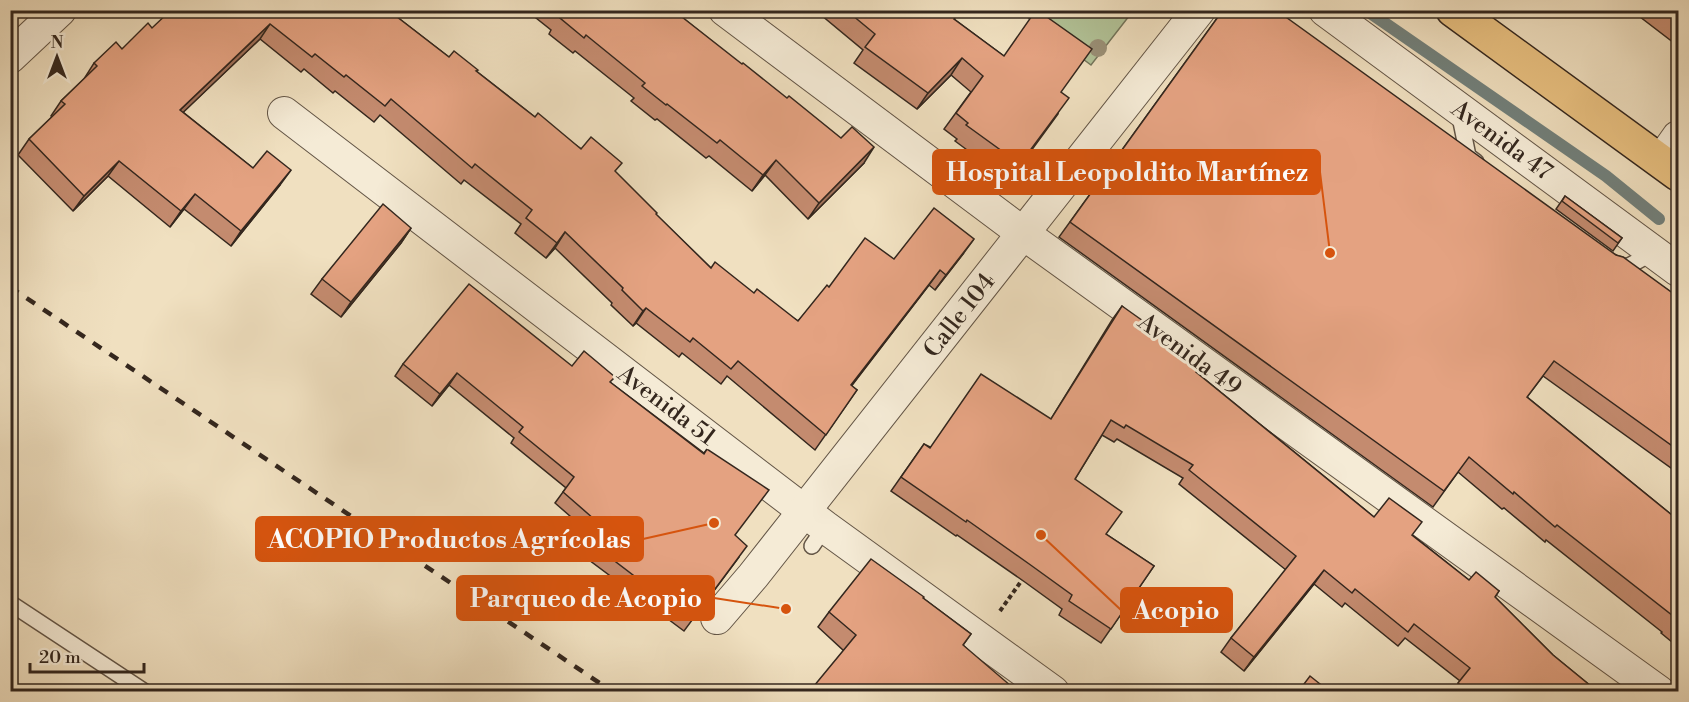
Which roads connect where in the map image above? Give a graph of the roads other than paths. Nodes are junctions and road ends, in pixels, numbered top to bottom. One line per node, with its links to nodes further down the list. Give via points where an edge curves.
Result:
1 (60, 10): 6 (street)
2 (724, 10): 11 (street, Avenida 49)
3 (1199, 10): 11 (street, Calle 104)
4 (1324, 10): 7 (street, Avenida 47)
5 (1453, 10): 9 (main road)
6 (13, 51)
7 (1458, 108): 10 (lane, via 1468,156); 13 (street, Avenida 47)
8 (284, 114): 14 (street, Avenida 51)
9 (1673, 157)
10 (1487, 170)
11 (1024, 234): 14 (street, Calle 104); 19 (street, Avenida 49)
12 (1601, 255): 13 (lane, via 1627,267)
13 (1666, 261)
14 (814, 528): 16 (street, Calle 104); 18 (street, Avenida 51)
15 (10, 603): 17 (lane)
16 (717, 618)
17 (145, 692)
18 (1053, 692)
19 (1659, 692)

